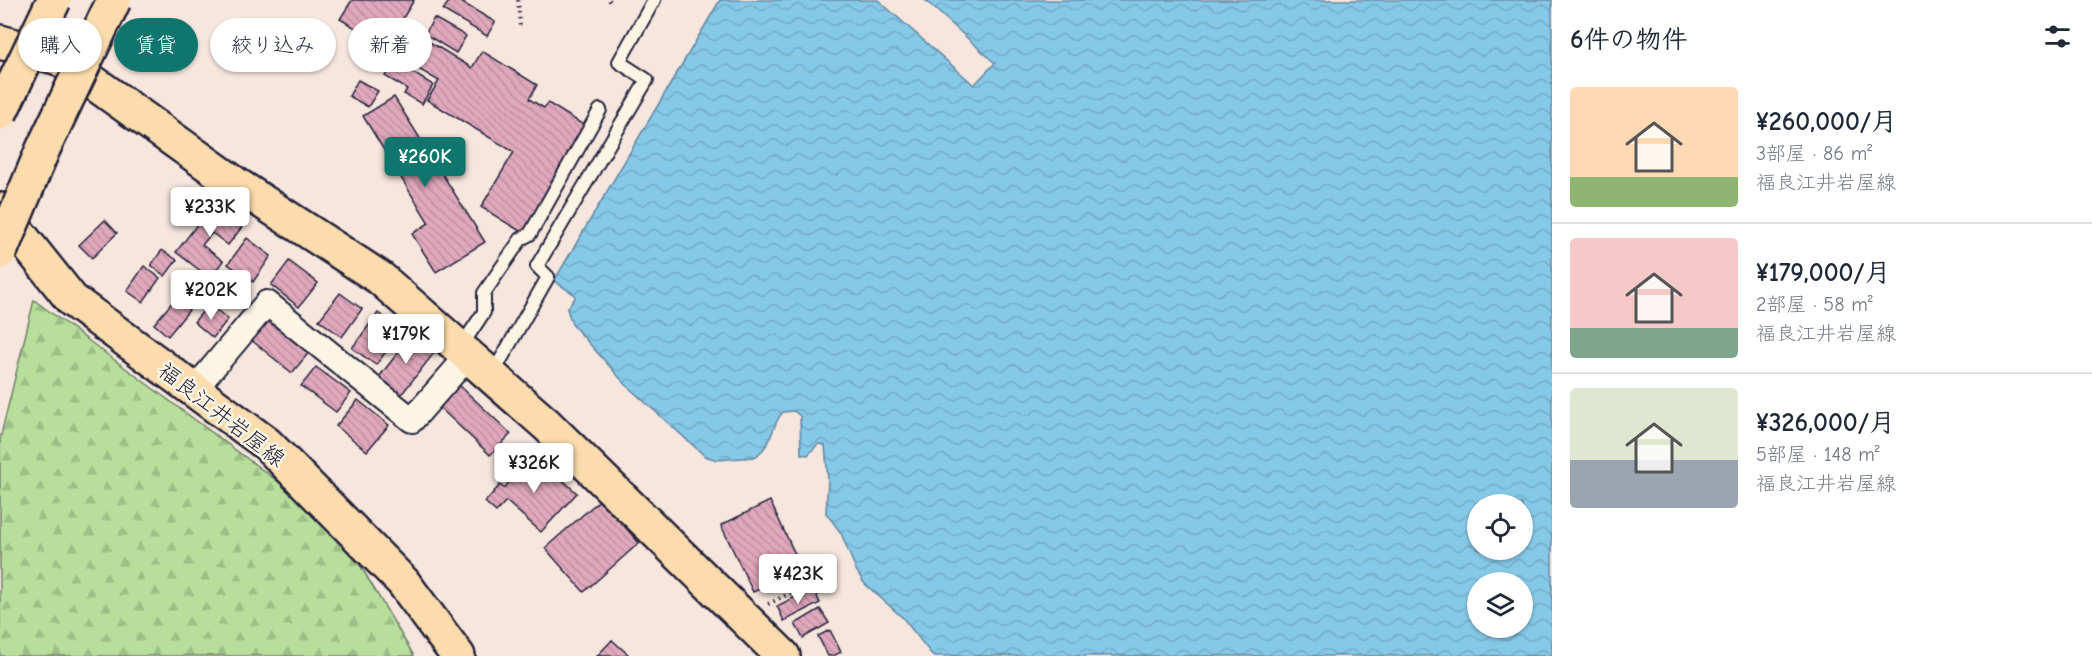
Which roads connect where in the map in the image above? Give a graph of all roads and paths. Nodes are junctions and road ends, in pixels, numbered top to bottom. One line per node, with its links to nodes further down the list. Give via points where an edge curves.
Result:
1 (54, 0): 8 (main road, bridge)
2 (114, 0): 10 (main road, bridge, via 43,149)
3 (518, 0): 5 (path)
4 (654, 0): 11 (lane, via 619,62 647,80 537,266 548,277)
5 (520, 26)
6 (0, 42): 11 (main road, via 59,58 234,183 380,278)
7 (600, 110): 11 (lane, via 530,234 521,239 484,293 484,312)
8 (0, 113)
9 (0, 210): 12 (main road, 福良江井岩屋線, via 72,300)
10 (0, 252)
11 (473, 360): 12 (street, via 412,420 267,303); 16 (main road, via 547,425)
12 (194, 390): 15 (main road, 福良江井岩屋線, via 275,452 403,582)
13 (817, 580): 14 (path)
14 (765, 605)
15 (458, 656)
16 (783, 656)

